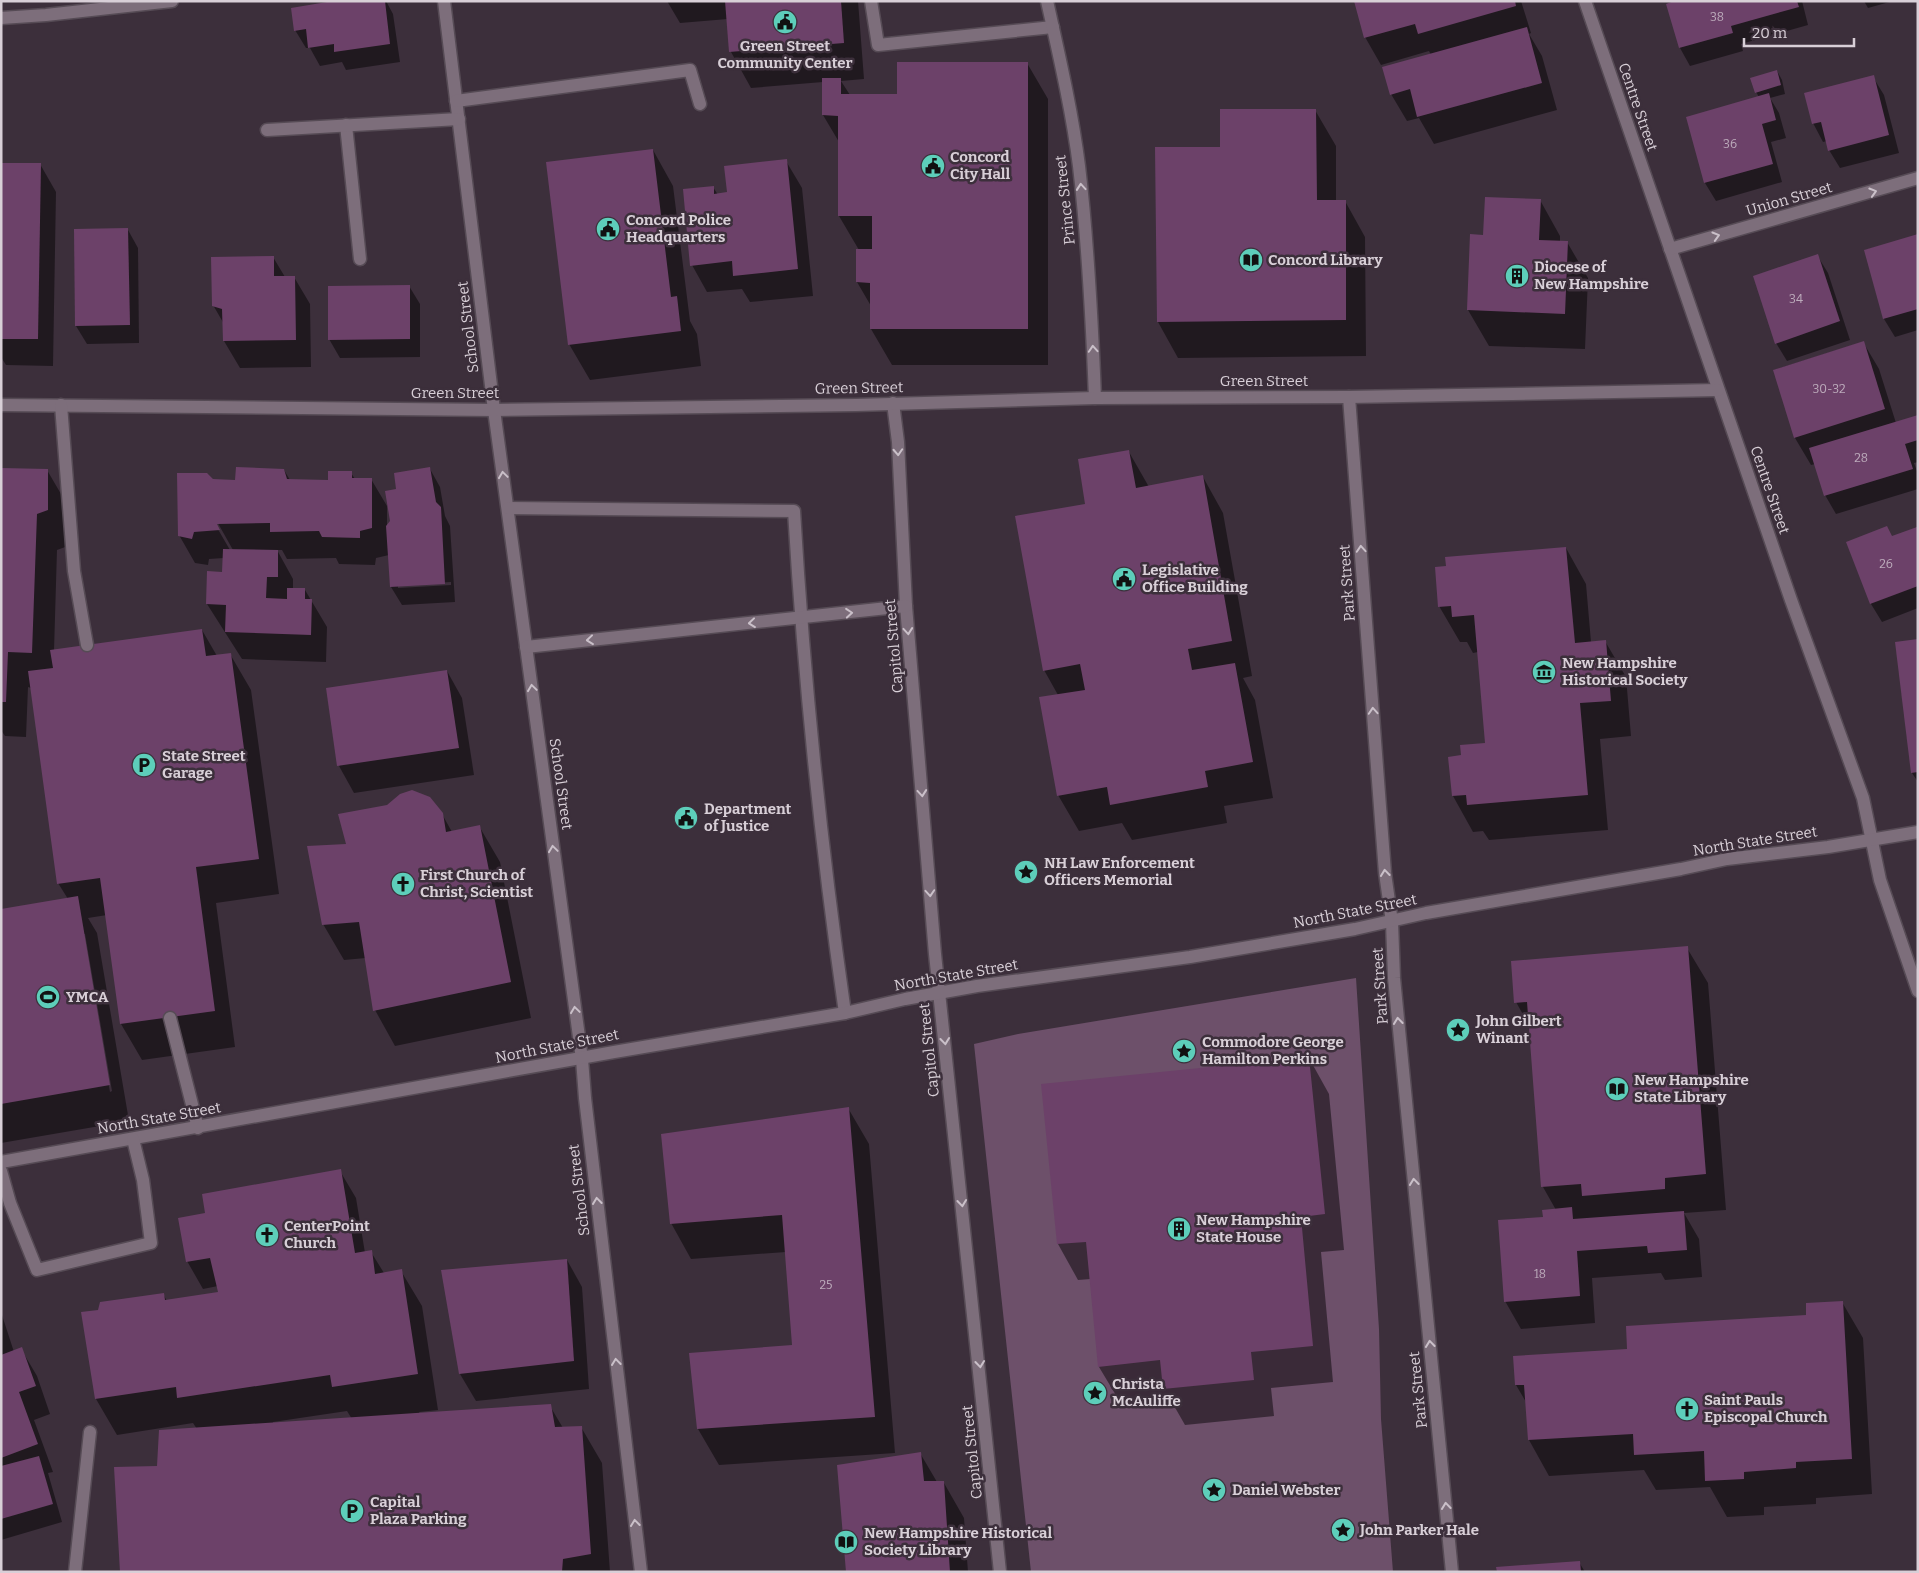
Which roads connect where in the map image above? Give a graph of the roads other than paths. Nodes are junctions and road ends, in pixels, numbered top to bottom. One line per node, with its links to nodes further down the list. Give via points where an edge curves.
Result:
1 (172, 1): 6 (street)
2 (444, 1): 8 (street, School Street)
3 (871, 1): 7 (street, via 878,45)
4 (1047, 1): 7 (street, Prince Street)
5 (1585, 1): 14 (street, Centre Street)
6 (1, 18)
7 (1053, 27): 18 (street, Prince Street, one-way to 7, via 1079,164)
8 (456, 101): 9 (street, via 690,70); 10 (street, School Street)
9 (700, 104)
10 (459, 119): 11 (street); 22 (street, School Street)
11 (346, 125): 12 (street); 15 (street)
12 (267, 130)
13 (1918, 178): 14 (street, Union Street, one-way to 13)
14 (1670, 250): 16 (street, Centre Street)
15 (360, 259)
16 (1718, 390): 17 (street, Green Street); 29 (street, Centre Street, via 1863,798)
17 (1349, 397): 18 (street, Green Street); 30 (street, Park Street, one-way to 17, via 1385,874)
18 (1095, 398): 19 (street, Green Street)
19 (893, 403): 22 (street, Green Street); 24 (street, Capitol Street, one-way to 24)
20 (1, 405): 21 (street, Green Street)
21 (61, 405): 22 (street, Green Street); 26 (street, via 74,571)
22 (494, 410): 23 (street, School Street, one-way to 22)
23 (508, 508): 25 (street, via 794,510); 27 (street, School Street)
24 (906, 606): 25 (street, one-way to 24); 32 (street, Capitol Street, one-way to 32)
25 (800, 617): 27 (street, one-way to 27); 33 (street, via 829,899)
26 (87, 645)
27 (526, 647): 35 (street, School Street, one-way to 27)
28 (1918, 832): 29 (street, North State Street)
29 (1870, 841): 30 (street, North State Street, via 1727,859 1426,913); 31 (street, Centre Street)
30 (1392, 922): 32 (street, North State Street, via 1190,957); 44 (street, Park Street, one-way to 30, via 1394,978)
31 (1918, 991)
32 (939, 993): 33 (street, North State Street); 43 (street, Capitol Street, one-way to 43)
33 (846, 1013): 35 (street, North State Street)
34 (170, 1018): 36 (street)
35 (582, 1058): 36 (street, North State Street); 42 (street, School Street, one-way to 35, via 584,1098)
36 (198, 1128): 37 (street, North State Street)
37 (132, 1139): 38 (street, North State Street); 39 (street, via 143,1180 151,1243 37,1270)
38 (1, 1162)
39 (1, 1171)
40 (90, 1432): 41 (street)
41 (75, 1572)
42 (641, 1572)
43 (1000, 1572)
44 (1452, 1572)

